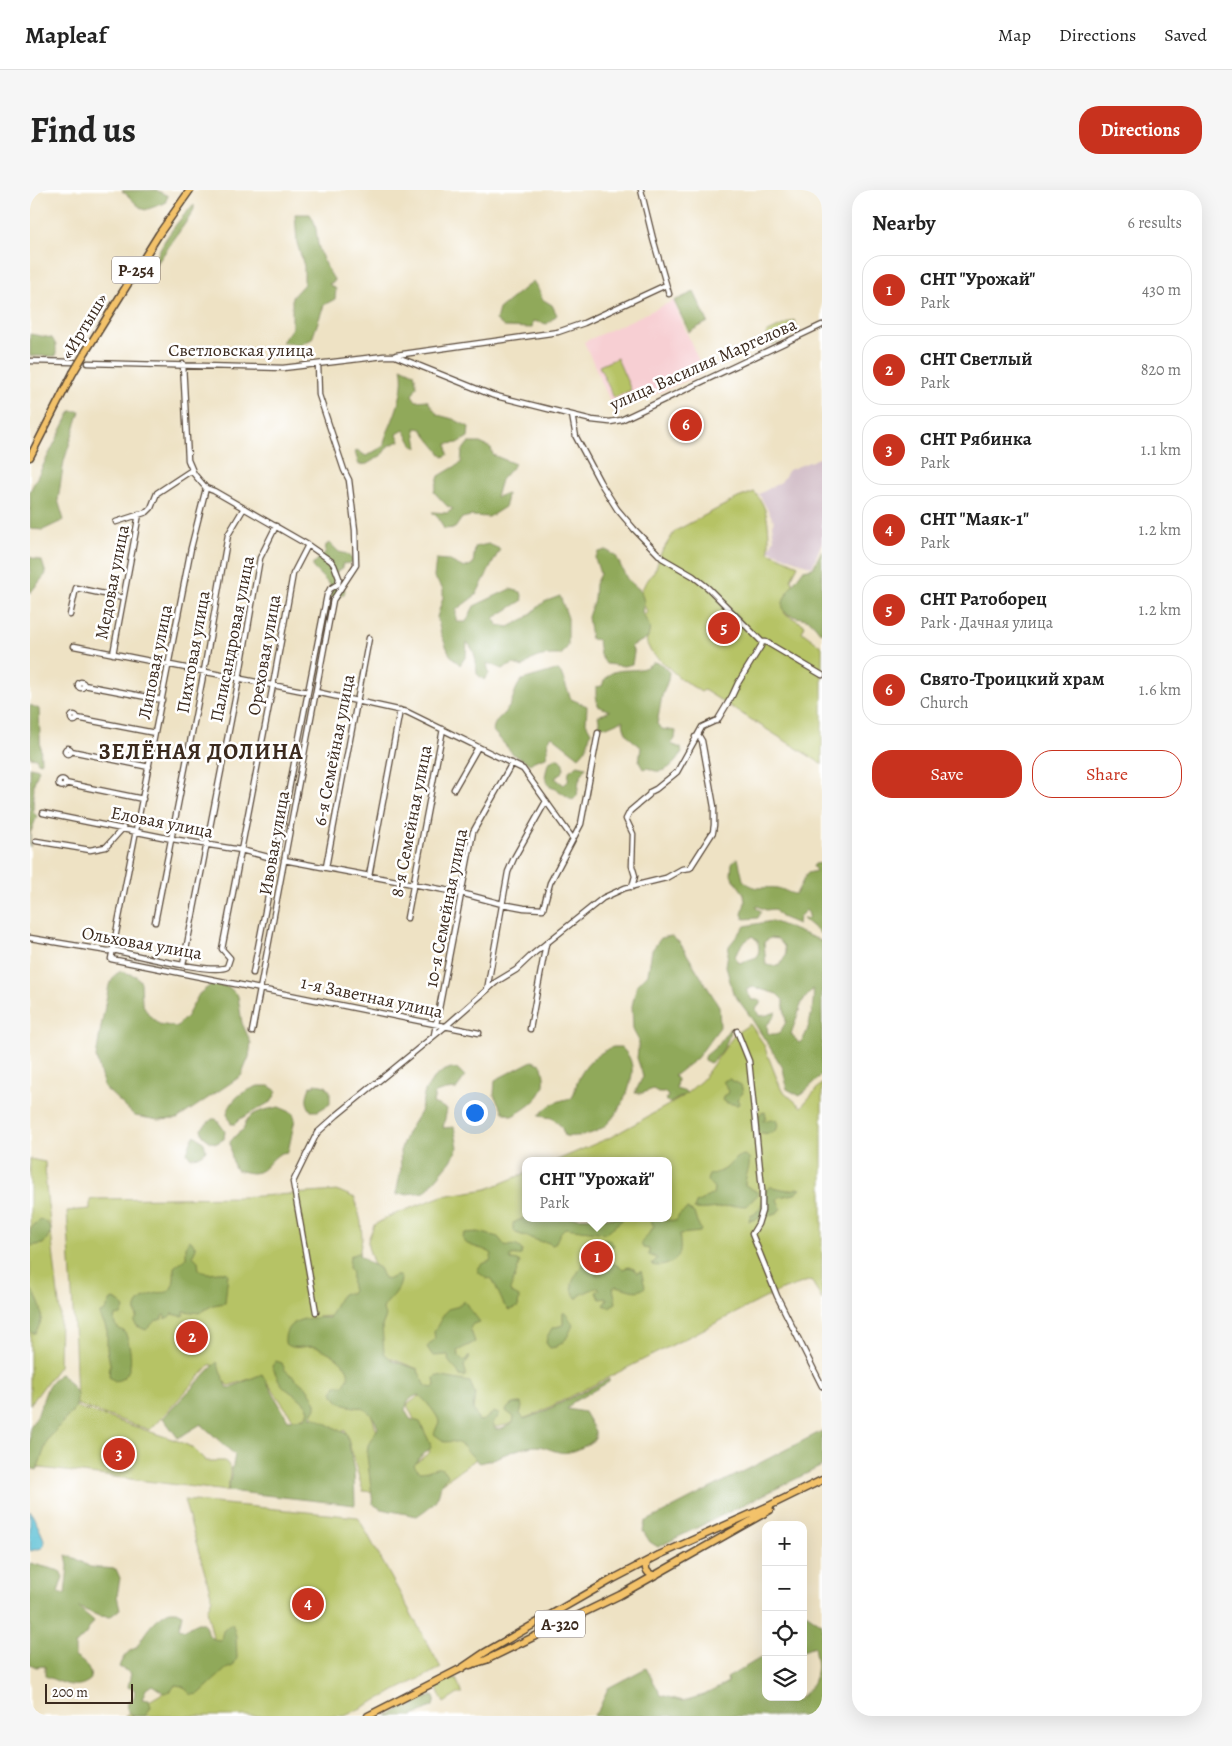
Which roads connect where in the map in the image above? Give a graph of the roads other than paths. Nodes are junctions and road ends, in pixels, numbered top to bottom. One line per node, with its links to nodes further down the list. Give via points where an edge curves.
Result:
1 (190, 190): 13 (highway, «Иртыш» / Р-254, bridge, via 86,351)
2 (641, 190): 3 (street)
3 (666, 284): 4 (street); 6 (street, via 558,332)
4 (669, 294)
5 (822, 325): 12 (street, улица Василия Маргелова, via 621,420 603,422)
6 (395, 356): 11 (street, Светловская улица); 12 (street, улица Василия Маргелова, via 492,395)
7 (30, 361): 8 (street)
8 (74, 362)
9 (88, 363): 10 (street, Светловская улица)
10 (182, 364): 11 (street, Светловская улица, via 283,368); 14 (street, via 188,460)
11 (318, 364): 34 (street, Ивовая улица, via 319,394 348,480 356,565 333,600)
12 (572, 415): 24 (street, via 576,437 600,482 634,530 662,558 701,582)
13 (30, 457)
14 (192, 470): 15 (street); 17 (street, via 158,493 151,508)
15 (206, 488): 16 (street); 27 (street, Липовая улица)
16 (244, 508): 19 (street); 28 (street, Пихтовая улица, via 228,535)
17 (139, 514): 18 (street); 21 (street, Медовая улица)
18 (116, 522)
19 (276, 526): 20 (street); 30 (street, Палисандровая улица, via 261,555)
20 (308, 545): 32 (street, Ореховая улица, via 292,574); 33 (street, Ивовая улица, via 334,565 339,581 326,595)
21 (123, 598): 22 (street, via 76,588); 26 (street, Медовая улица)
22 (70, 615)
23 (369, 638): 36 (street, 6-я Семейная улица)
24 (762, 642): 29 (street); 42 (street, via 717,721 702,727)
25 (74, 646): 26 (street)
26 (112, 654): 27 (street)
27 (169, 664): 28 (street); 35 (street, Липовая улица)
28 (204, 671): 30 (street); 56 (street, Пихтовая улица)
29 (822, 675)
30 (239, 679): 32 (street); 59 (street, Палисандровая улица)
31 (84, 685): 35 (street)
32 (273, 685): 33 (street); 60 (street, Ореховая улица)
33 (308, 692): 61 (street, Ивовая улица)
34 (316, 692): 36 (street); 62 (street, Ивовая улица)
35 (162, 700): 40 (street, Липовая улица)
36 (358, 700): 37 (street); 63 (street, 6-я Семейная улица)
37 (400, 710): 39 (street); 64 (street)
38 (77, 718): 40 (street)
39 (443, 729): 43 (street); 65 (street, 8-я Семейная улица)
40 (155, 733): 46 (street, Липовая улица)
41 (598, 733): 53 (street, via 583,818)
42 (695, 737): 66 (street, via 677,772 627,815 633,834 632,866 635,876); 66 (street, via 699,736 702,741 711,785 713,832 690,868)
43 (478, 747): 45 (street); 48 (street)
44 (71, 751): 46 (street)
45 (512, 763): 50 (street, via 527,772); 67 (street, 10-я Семейная улица, via 474,828)
46 (149, 767): 49 (street, Липовая улица)
47 (66, 783): 49 (street)
48 (454, 789)
49 (143, 799): 55 (street, Липовая улица)
50 (546, 800): 54 (street); 68 (street, via 512,862)
51 (43, 813): 52 (street, Еловая улица)
52 (123, 828): 55 (street, Еловая улица); 58 (street, via 110,844 98,849 75,849)
53 (578, 829): 54 (street); 57 (street)
54 (566, 830): 57 (street)
55 (137, 832): 56 (street, Еловая улица); 74 (street, Липовая улица)
56 (172, 839): 59 (street, Еловая улица); 70 (street, Пихтовая улица)
57 (572, 839): 68 (street, via 550,883 543,909)
58 (36, 841)
59 (207, 845): 60 (street, Еловая улица); 76 (street, Палисандровая улица)
60 (241, 850): 61 (street, Еловая улица); 73 (street, Ореховая улица)
61 (276, 859): 77 (street, Ивовая улица)
62 (284, 860): 63 (street); 78 (street, Ивовая улица)
63 (326, 867): 64 (street)
64 (370, 876): 65 (street)
65 (413, 885): 67 (street); 69 (street, 8-я Семейная улица)
66 (632, 887): 72 (street, via 603,898)
67 (461, 893): 68 (street); 80 (street, 10-я Семейная улица)
68 (502, 904): 79 (street)
69 (407, 918)
70 (155, 922)
71 (30, 938): 74 (street, Ольховая улица)
72 (546, 944): 79 (street); 82 (street)
73 (222, 949): 76 (street, Ольховая улица, via 230,958 225,969)
74 (113, 950): 75 (street, Липовая улица); 76 (street, Ольховая улица)
75 (111, 959): 78 (street, 1-я Заветная улица)
76 (183, 965)
77 (253, 973)
78 (260, 988): 80 (street, 1-я Заветная улица); 84 (street, Ивовая улица)
79 (486, 990): 81 (street)
80 (437, 1024): 81 (street, 1-я Заветная улица); 86 (street, 10-я Семейная улица)
81 (446, 1026): 85 (street, 1-я Заветная улица); 86 (street)
82 (530, 1029)
83 (737, 1031): 88 (street, via 749,1061 762,1189 762,1211 752,1234 777,1296)
84 (252, 1032)
85 (479, 1033)
86 (434, 1036): 87 (street, via 317,1133 295,1176 294,1195)
87 (316, 1312)
88 (822, 1386)
89 (822, 1481): 90 (highway, А-320); 91 (highway, А-320)
90 (649, 1560): 91 (highway, via 646,1570); 92 (highway, А-320)
91 (656, 1575): 92 (highway, А-320, via 486,1660)
92 (462, 1668): 93 (highway, А-320)
93 (368, 1716)

